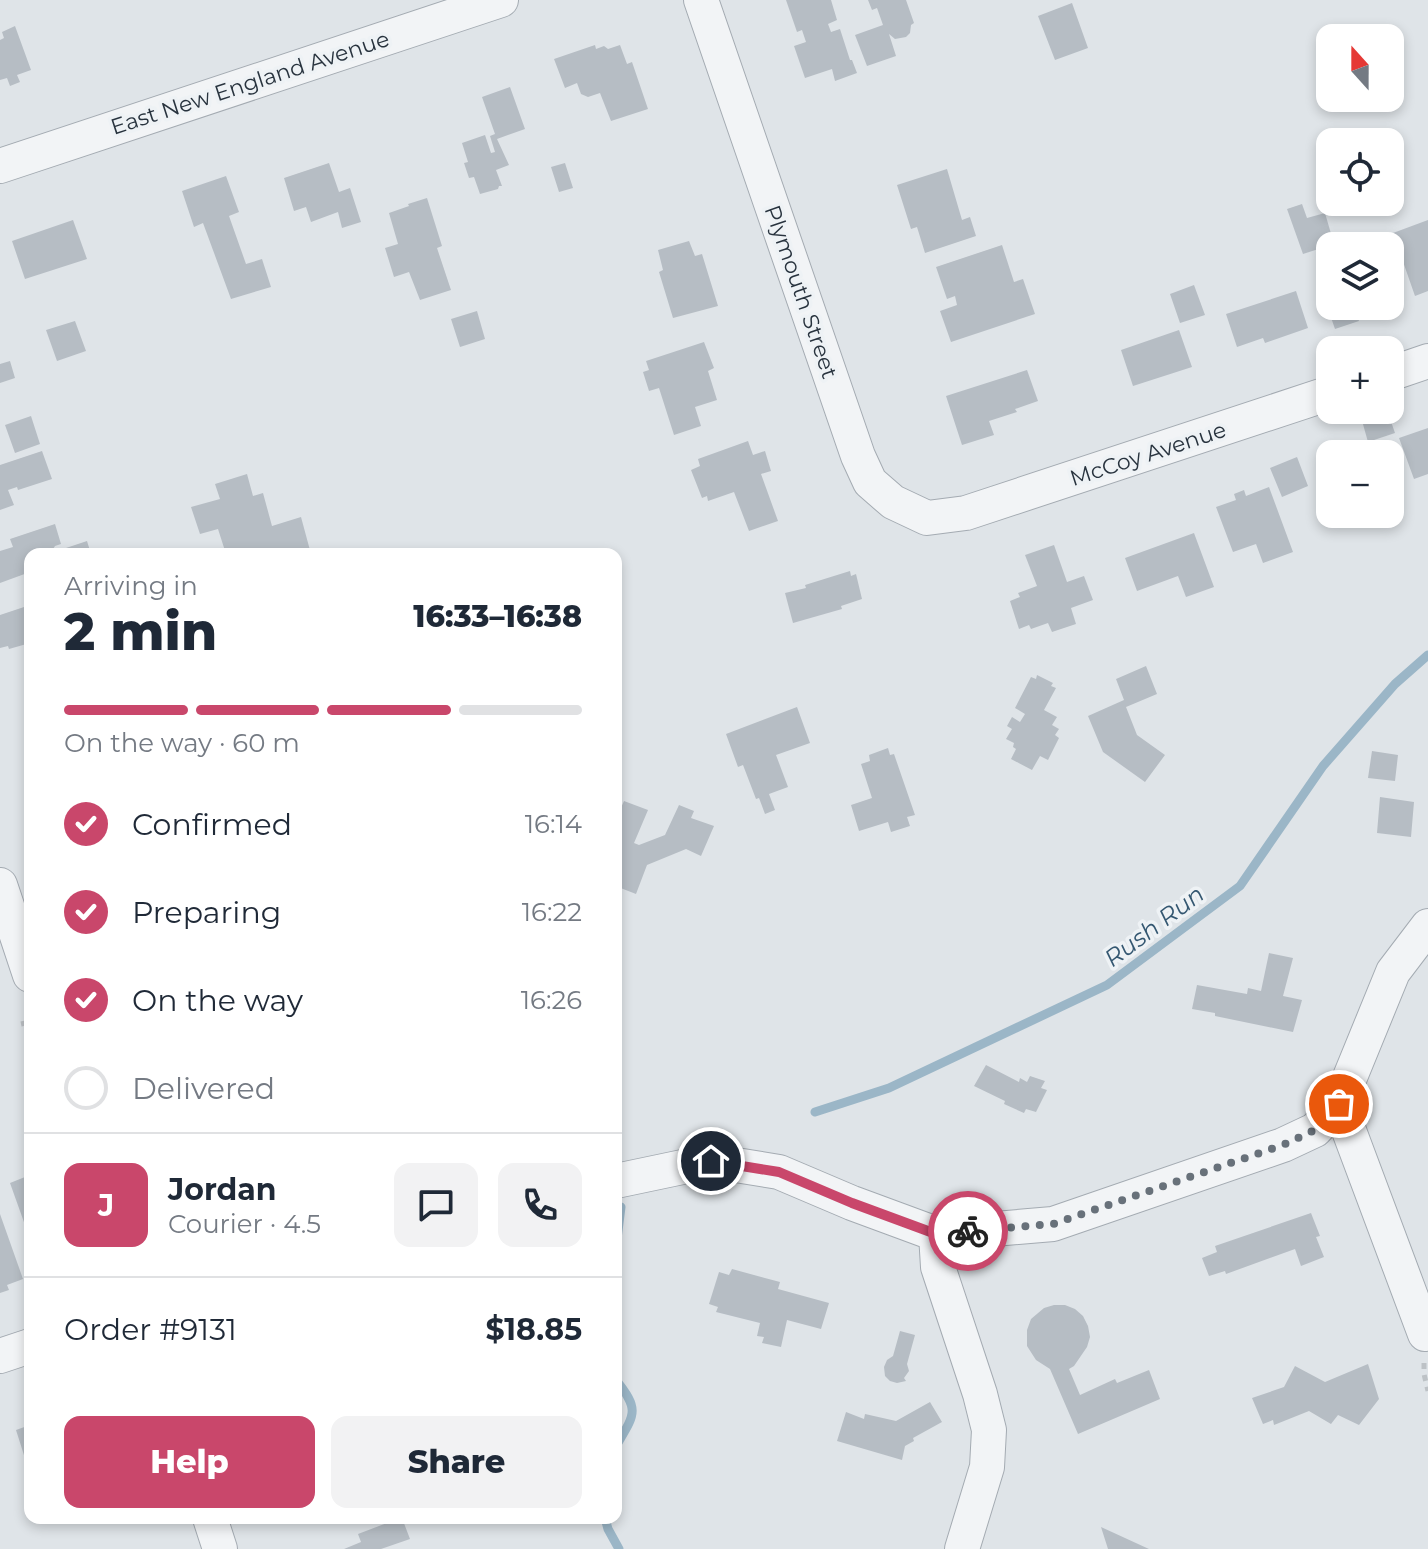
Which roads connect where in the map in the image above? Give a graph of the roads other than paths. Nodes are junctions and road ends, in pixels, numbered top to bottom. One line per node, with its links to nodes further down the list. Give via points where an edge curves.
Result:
1 (501, 0): 3 (street, East New England Avenue)
2 (701, 0): 7 (street, Plymouth Street, via 844,420 870,482 893,502 927,518)
3 (0, 166)
4 (1428, 361): 5 (street)
5 (1404, 369)
6 (1316, 398): 7 (street, McCoy Avenue)
7 (966, 513)
8 (0, 885): 10 (street)
9 (1428, 926): 11 (street, via 1393,972)
10 (24, 957)
11 (1339, 1104): 13 (street, via 1315,1130 1283,1145 1053,1224); 14 (street)
12 (622, 1180): 13 (street, via 711,1161 779,1172)
13 (936, 1234): 19 (street, via 938,1267 989,1430 987,1467)
14 (1425, 1334)
15 (24, 1348): 16 (street)
16 (0, 1356)
17 (212, 1524): 18 (street)
18 (220, 1549)
19 (962, 1549)

